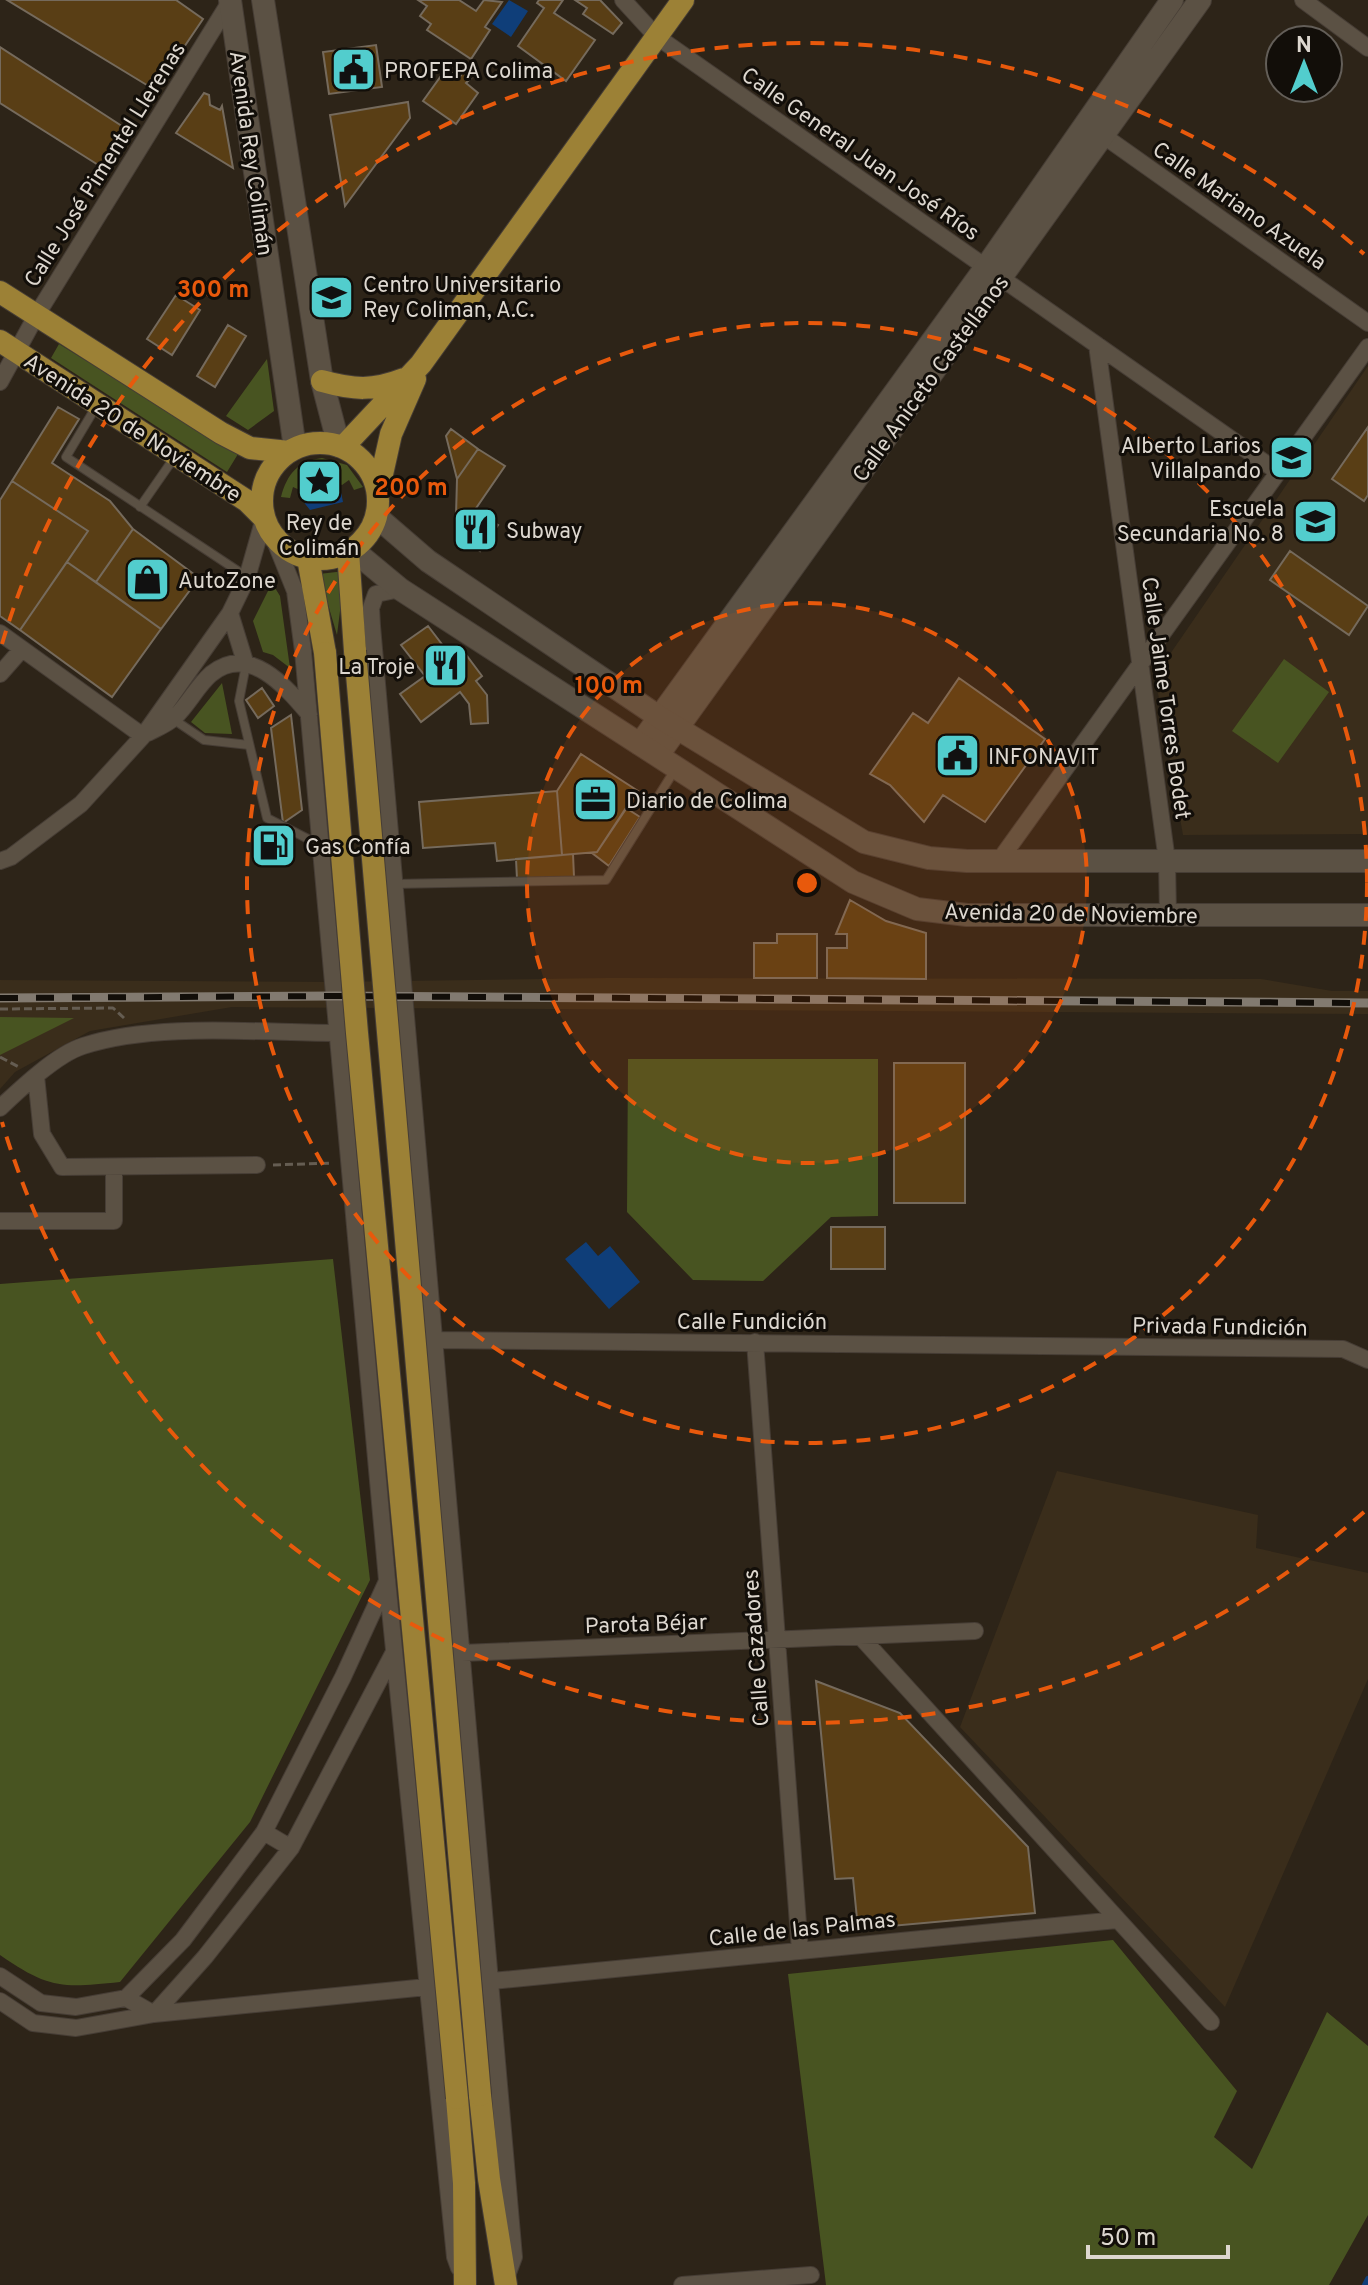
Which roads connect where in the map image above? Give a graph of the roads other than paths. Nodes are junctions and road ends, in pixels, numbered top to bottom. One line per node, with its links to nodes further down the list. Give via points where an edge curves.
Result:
1 (263, 0): 19 (main road, Avenida Rey Colimán)
2 (623, 0): 8 (street, Calle General Juan José Ríos)
3 (683, 0): 8 (main road)
4 (1172, 0): 10 (main road, Calle Aniceto Castellanos)
5 (1200, 0): 10 (main road, Calle Aniceto Castellanos)
6 (1303, 0): 9 (street)
7 (230, 1): 13 (street, Calle José Pimentel Llerenas); 23 (main road, Avenida Rey Colimán)
8 (656, 36): 11 (street, Calle General Juan José Ríos); 18 (main road)
9 (1368, 48)
10 (1095, 130): 11 (main road, Calle Aniceto Castellanos); 14 (street, Calle Mariano Azuela)
11 (994, 273): 15 (street, Calle General Juan José Ríos); 42 (main road, Calle Aniceto Castellanos)
12 (0, 292): 13 (main road, Avenida 20 de Noviembre)
13 (36, 316): 16 (street, Calle José Pimentel Llerenas); 23 (main road, Avenida 20 de Noviembre, via 221,433 250,448)
14 (1368, 323)
15 (1097, 345): 25 (street, Calle General Juan José Ríos); 37 (street, Calle Jaime Torres Bodet)
16 (9, 346): 20 (street, Calle José Pimentel Llerenas); 21 (main road, Avenida 20 de Noviembre)
17 (1368, 347): 25 (street)
18 (415, 370): 19 (main road, via 377,390); 22 (main road); 26 (main road, via 391,434)
19 (322, 381): 22 (main road, Avenida Rey Colimán)
20 (0, 382)
21 (98, 404): 24 (main road, Avenida 20 de Noviembre); 27 (lane, via 66,457)
22 (341, 446): 23 (main road, via 309,444); 26 (main road, via 370,469)
23 (292, 450): 29 (main road, via 264,484)
24 (176, 455): 27 (lane); 29 (main road, Avenida 20 de Noviembre, via 247,501)
25 (1278, 472): 37 (street)
26 (378, 492): 28 (main road)
27 (140, 507): 32 (lane)
28 (377, 517): 30 (main road); 42 (main road, via 428,561)
29 (268, 526): 31 (main road, via 295,553); 32 (street); 40 (street, via 295,591)
30 (350, 551): 31 (main road); 33 (main road, Avenida 20 de Noviembre); 85 (main road, bridge, via 480,2095)
31 (308, 558): 86 (main road, bridge, via 325,653 457,2098)
32 (247, 578): 34 (street)
33 (400, 589): 45 (main road, Avenida 20 de Noviembre); 51 (street, via 376,594 371,608)
34 (230, 613): 38 (street); 43 (street)
35 (0, 633): 36 (street)
36 (22, 649): 39 (street); 43 (street)
37 (1140, 663): 48 (street); 49 (street, Calle Jaime Torres Bodet)
38 (246, 665): 40 (street, via 282,682); 41 (street, via 226,666 211,674); 44 (lane, via 239,701)
39 (0, 674)
40 (309, 714): 46 (street)
41 (173, 719): 43 (street); 44 (lane, via 204,740)
42 (669, 722): 45 (main road, Calle Aniceto Castellanos); 48 (main road, via 864,842 929,858)
43 (143, 736): 47 (street, via 81,804)
44 (249, 745): 46 (lane, via 267,818)
45 (658, 755): 51 (lane, via 606,880); 52 (main road, Avenida 20 de Noviembre, via 853,882 917,909 967,915)
46 (320, 845): 54 (street)
47 (0, 861)
48 (999, 861): 49 (main road)
49 (1167, 861): 50 (main road); 52 (street, Calle Jaime Torres Bodet)
50 (1368, 861)
51 (393, 884): 55 (street)
52 (1168, 915): 53 (main road, Avenida 20 de Noviembre)
53 (1368, 915)
54 (330, 947): 55 (street, via 342,963 362,970 391,960); 57 (street)
55 (399, 947): 56 (street)
56 (404, 1018): 57 (street, via 393,1008 365,1005 351,1009); 63 (street)
57 (339, 1027): 58 (street, via 140,1033 80,1046); 67 (street)
58 (36, 1076): 59 (street); 61 (street, via 42,1134 62,1167)
59 (0, 1108)
60 (257, 1165): 61 (street)
61 (114, 1167): 62 (street, via 114,1221)
62 (0, 1221)
63 (433, 1340): 64 (street, Calle Fundición); 72 (street)
64 (755, 1342): 65 (street, Calle Fundición); 70 (street, Calle Cazadores)
65 (1070, 1346): 66 (street, Privada Fundición, via 1343,1349)
66 (1368, 1360)
67 (387, 1580): 71 (street); 73 (street)
68 (975, 1631): 69 (street, Parota Béjar)
69 (860, 1636): 70 (street, Parota Béjar); 75 (street)
70 (777, 1640): 72 (street, Parota Béjar); 76 (street, Calle Cazadores)
71 (394, 1652): 74 (street); 79 (street)
72 (462, 1653): 78 (street)
73 (264, 1832): 74 (street); 80 (street, via 183,1940)
74 (291, 1848): 82 (street)
75 (1117, 1920): 76 (street, Calle de las Palmas); 83 (street)
76 (800, 1951): 78 (street, Calle de las Palmas)
77 (0, 1976): 80 (street, via 41,2003 76,2007)
78 (492, 1981): 85 (street, via 514,2257)
79 (427, 1987): 82 (street); 86 (street, via 455,2257)
80 (126, 1998): 82 (street)
81 (0, 2001): 82 (street, via 33,2023 76,2028)
82 (154, 2014)
83 (1211, 2022)
84 (811, 2275): 87 (street)
85 (506, 2282)
86 (465, 2284)
87 (682, 2285)

